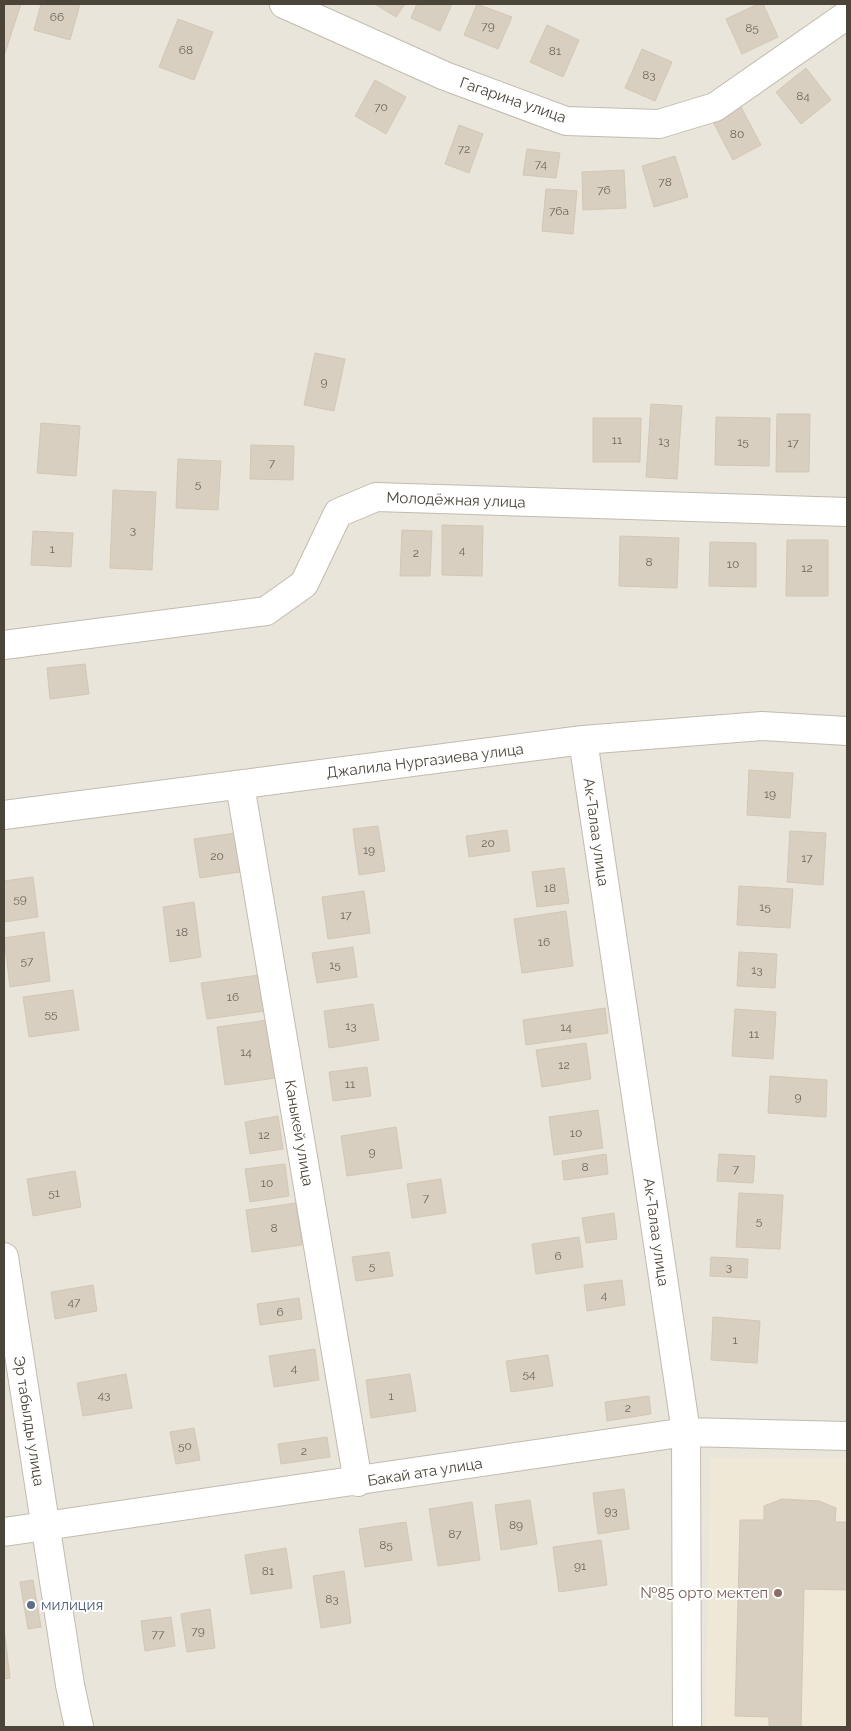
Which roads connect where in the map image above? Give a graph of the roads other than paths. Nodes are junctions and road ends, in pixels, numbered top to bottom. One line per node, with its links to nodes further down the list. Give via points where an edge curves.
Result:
1 (284, 4): 2 (street, Гагарина улица, via 445,76 566,121 659,124 715,107)
2 (847, 15)
3 (847, 512): 4 (street, Молодёжная улица, via 376,497 338,513 304,584 266,611)
4 (4, 644)
5 (847, 731): 6 (street, Джалила Нургазиева улица, via 762,726)
6 (582, 740): 7 (street, Джалила Нургазиева улица); 10 (street, Ак-Талаа улица)
7 (240, 785): 8 (street, Джалила Нургазиева улица); 12 (street, Каныкей улица)
8 (4, 816)
9 (4, 1257): 13 (street, Эр табылды улица)
10 (686, 1432): 11 (street, Бакай ата улица); 12 (street, Бакай ата улица); 16 (street, Ак-Талаа улица)
11 (847, 1436)
12 (358, 1482): 13 (street, Бакай ата улица)
13 (45, 1525): 14 (street, Бакай ата улица); 15 (street, Эр табылды улица)
14 (4, 1532)
15 (79, 1727)
16 (686, 1727)

